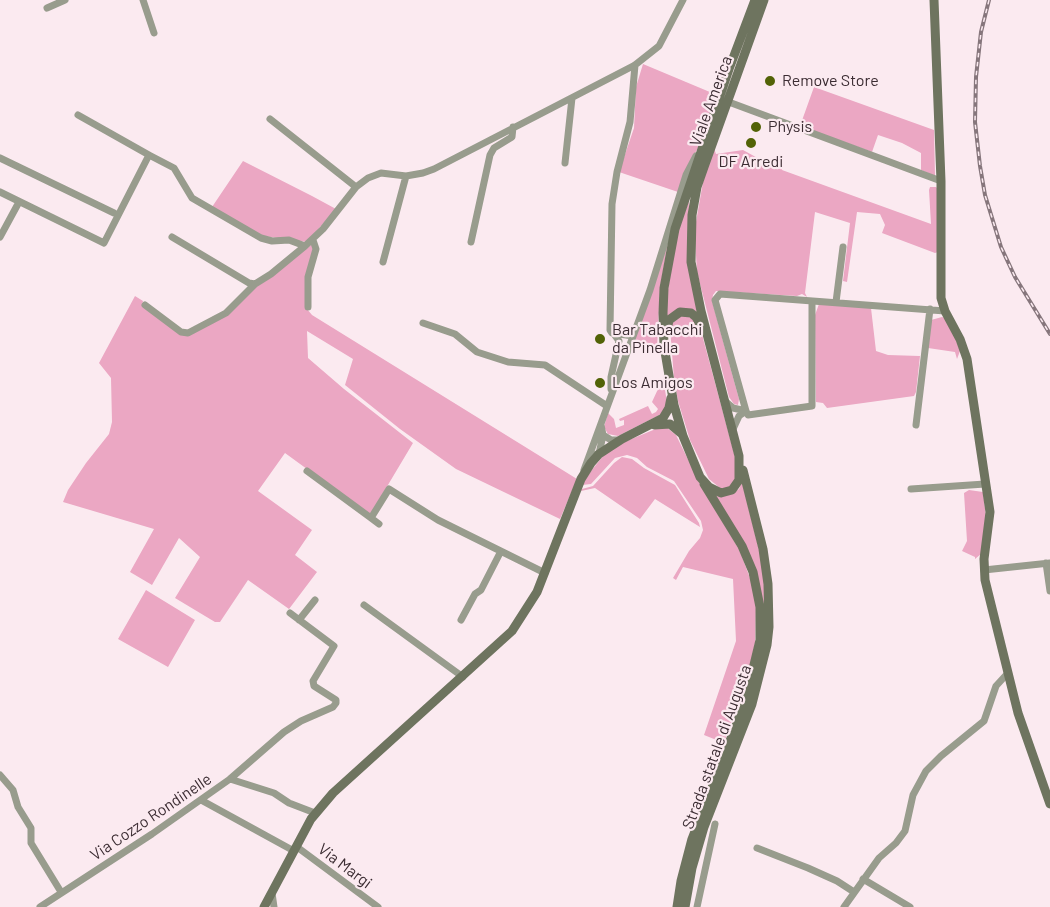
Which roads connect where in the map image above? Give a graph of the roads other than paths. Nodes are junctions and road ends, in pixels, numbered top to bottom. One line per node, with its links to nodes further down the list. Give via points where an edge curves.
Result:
1 (65, 0): 7 (street)
2 (143, 0): 8 (street)
3 (683, 0): 9 (street, via 659,46)
4 (755, 0): 15 (main road, Viale America)
5 (764, 0): 11 (main road, Viale America)
6 (934, 0): 20 (main road)
7 (47, 8)
8 (154, 33)
9 (635, 65): 10 (street); 40 (street, via 630,122 610,218)
10 (572, 98): 14 (street); 18 (street)
11 (726, 101): 20 (street); 42 (main road, Viale America, via 697,187 692,215 691,262)
12 (78, 115): 16 (street)
13 (270, 119): 21 (street)
14 (513, 127): 19 (street, via 435,169); 28 (street, via 513,137 494,148 490,155)
15 (706, 138): 41 (street, via 686,175); 43 (main road, Viale America, via 675,229 666,269)
16 (149, 155): 23 (street, via 104,243); 29 (street, via 174,168 192,198 261,238 289,240)
17 (0, 158): 24 (street)
18 (565, 163)
19 (406, 176): 21 (street, via 381,173); 31 (street)
20 (941, 181): 38 (main road, via 941,287)
21 (356, 187): 27 (street)
22 (0, 192): 23 (street)
23 (19, 202): 25 (street)
24 (114, 213)
25 (0, 237)
26 (172, 237): 32 (street)
27 (313, 240): 29 (street); 36 (street, via 316,249 308,277)
28 (471, 242)
29 (305, 246): 32 (street)
30 (843, 247): 34 (street)
31 (383, 262)
32 (255, 284): 35 (street, via 226,313 188,333)
33 (812, 301): 34 (street); 48 (street, via 812,406 748,415); 48 (street, via 717,296)
34 (836, 303): 37 (street)
35 (145, 305)
36 (308, 307)
37 (930, 309): 38 (street); 51 (street)
38 (945, 311): 60 (main road, via 967,359)
39 (423, 323): 47 (street, via 458,336 477,352 508,362 545,365)
40 (612, 333): 41 (street); 44 (street, via 619,341)
41 (633, 336): 44 (street)
42 (706, 336): 43 (main road, via 696,316 680,312 669,320); 46 (main road, Strada statale di Augusta)
43 (664, 346): 45 (main road, Strada statale di Augusta)
44 (611, 394): 47 (street)
45 (672, 395): 50 (main road, via 666,415); 54 (main road, Strada statale di Augusta)
46 (724, 400): 48 (street, via 733,408); 52 (main road, Strada statale di Augusta)
47 (607, 406): 49 (street)
48 (746, 411): 52 (street, via 735,422)
49 (601, 422): 53 (street); 56 (street)
50 (652, 425): 54 (main road, via 670,424); 55 (main road)
51 (916, 425)
52 (733, 431): 57 (main road, Strada statale di Augusta)
53 (603, 435): 55 (street, via 611,440); 56 (street)
54 (683, 436): 59 (main road, Strada statale di Augusta)
55 (622, 439): 56 (main road)
56 (595, 452): 67 (main road, via 581,478)
57 (739, 456): 59 (main road, via 740,476 732,490 715,491); 93 (main road, Strada statale di Augusta, via 763,549 768,584 767,645 752,704 704,827)
58 (307, 471): 62 (street)
59 (700, 477): 92 (main road, Strada statale di Augusta, via 750,565 760,607 760,639 745,702 692,839)
60 (985, 484): 61 (street); 66 (main road, via 990,523)
61 (911, 489)
62 (371, 518): 63 (street); 64 (street, via 389,489 438,520)
63 (379, 524)
64 (501, 551): 67 (street); 73 (street)
65 (1048, 563): 66 (street); 68 (street)
66 (984, 570): 74 (main road)
67 (545, 573): 75 (main road, via 532,602 512,631)
68 (1050, 591)
69 (315, 600): 72 (street)
70 (364, 605): 75 (street)
71 (291, 613): 72 (street)
72 (299, 620): 77 (street, via 334,646 313,681 336,703 284,732)
73 (461, 620)
74 (1007, 674): 79 (main road); 84 (street, via 996,686 984,721 926,771 913,795 905,831)
75 (463, 677): 80 (main road)
76 (0, 775): 85 (street, via 13,790 18,807 30,823 31,843)
77 (230, 779): 78 (street, Via Cozzo Rondinelle); 80 (street, Via Cozzo Rondinelle, via 274,792)
78 (201, 800): 83 (street, Via Margi); 85 (street, Via Cozzo Rondinelle)
79 (1050, 804)
80 (315, 813): 83 (main road)
81 (715, 824): 94 (street)
82 (756, 848): 87 (street, via 837,881)
83 (295, 849): 86 (main road); 91 (street, Via Margi)
84 (863, 879): 87 (street); 96 (street)
85 (61, 892): 88 (street, Via Cozzo Rondinelle)
86 (272, 892): 89 (main road); 90 (street)
87 (854, 892): 95 (street)
88 (40, 907)
89 (264, 907)
90 (274, 907)
91 (378, 907)
92 (677, 907)
93 (685, 907)
94 (697, 907)
95 (844, 907)
96 (910, 907)

